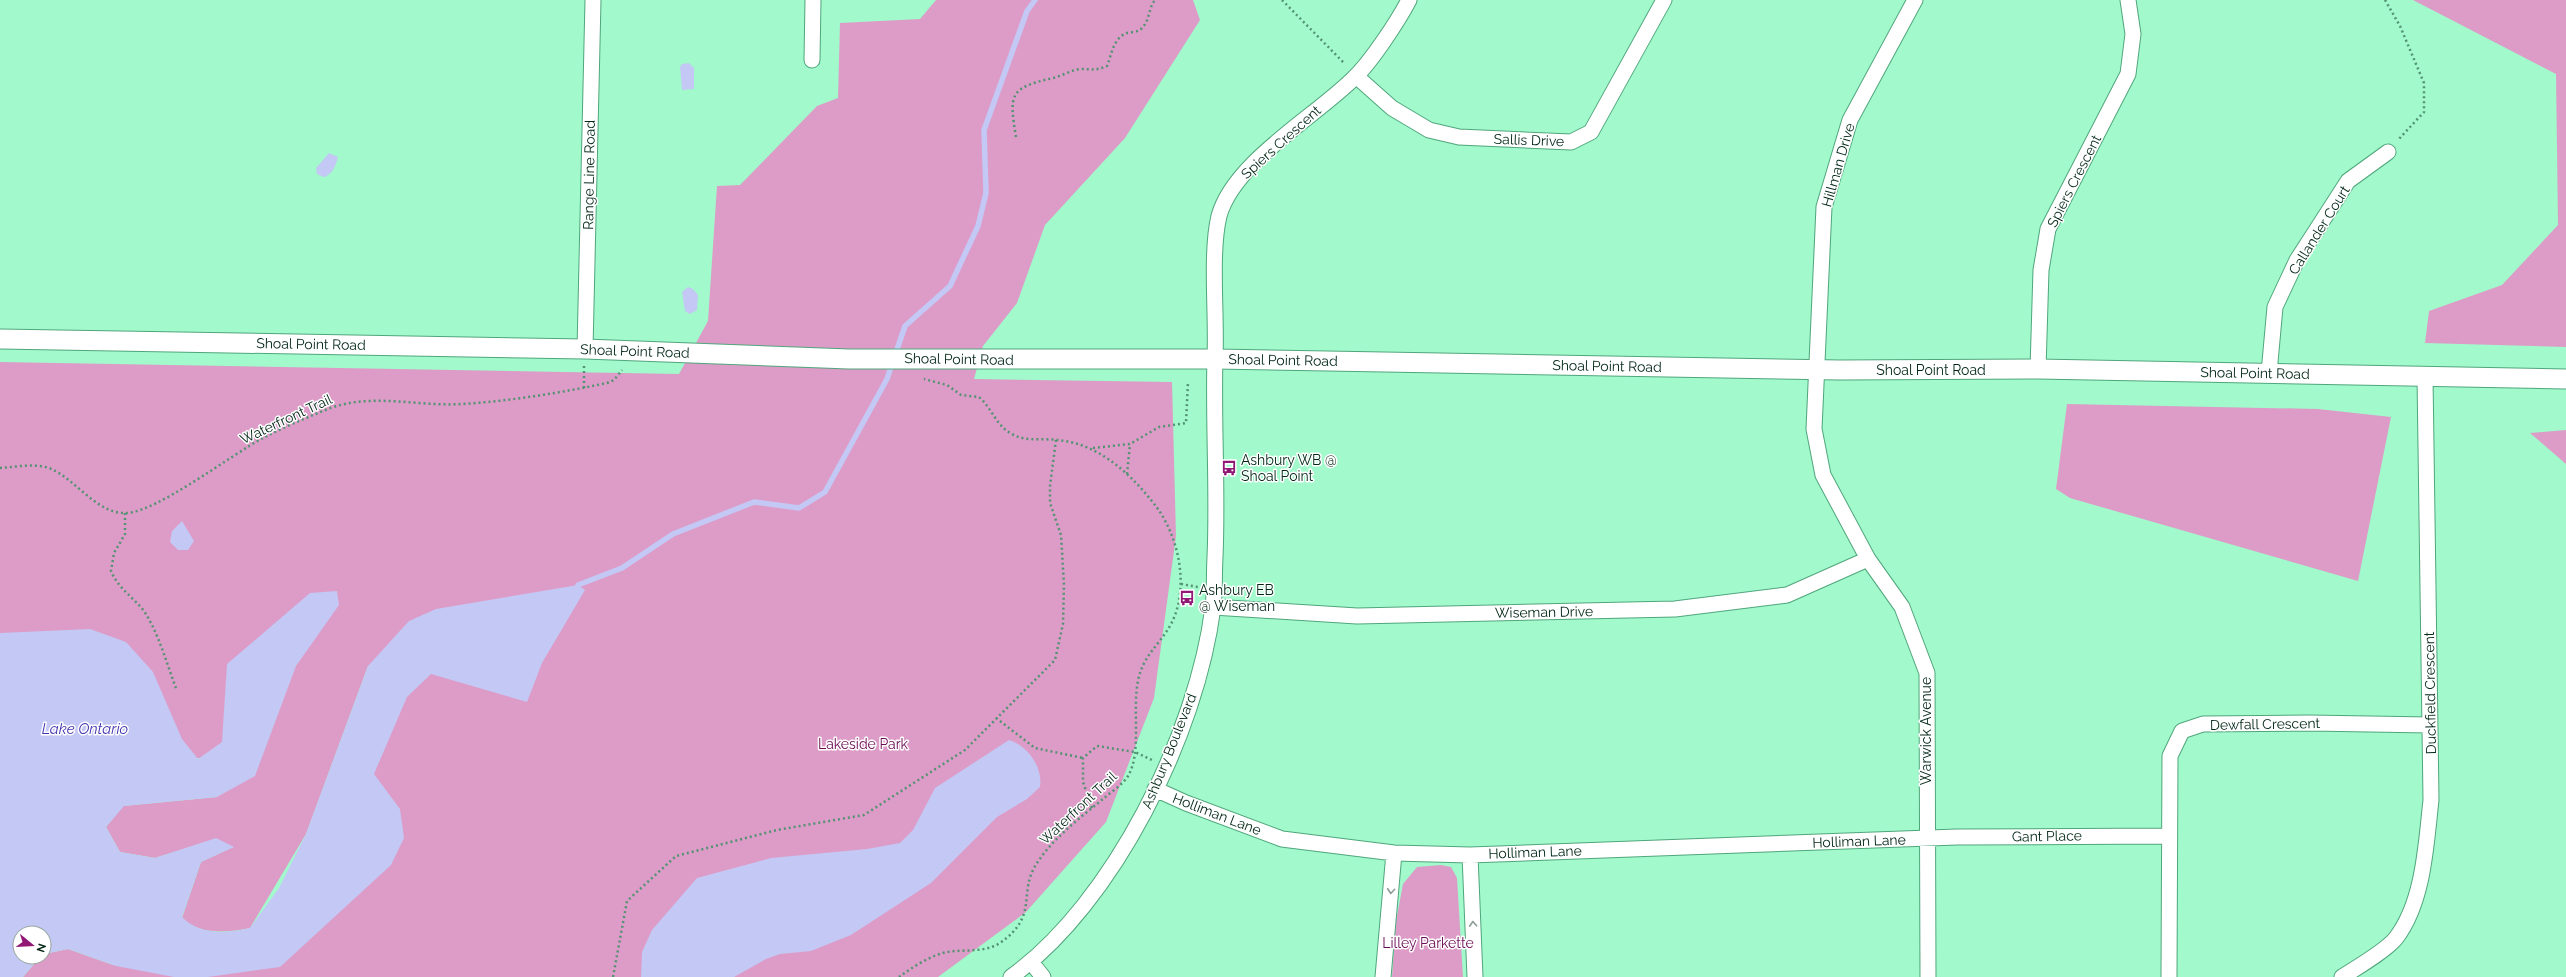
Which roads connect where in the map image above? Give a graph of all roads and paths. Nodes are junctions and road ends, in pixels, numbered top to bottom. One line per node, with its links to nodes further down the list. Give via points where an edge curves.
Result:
1 (593, 0): 15 (street, Range Line Road)
2 (812, 0): 10 (street)
3 (1155, 0): 12 (path, via 1150,6 1147,22 1141,30 1124,34 1116,40 1107,66 1095,71 1078,69 1021,87 1014,96 1012,113)
4 (1282, 0): 11 (path)
5 (1409, 0): 11 (street, Spiers Crescent)
6 (1664, 0): 11 (street, Sallis Drive, via 1591,132 1571,142 1459,137 1429,130 1392,108)
7 (1915, 0): 18 (street, Hillman Drive, via 1850,120 1824,207)
8 (2128, 0): 17 (street, Spiers Crescent, via 2132,34 2128,74 2048,229 2041,270)
9 (2384, 0): 13 (path, via 2400,26 2424,83 2424,112)
10 (812, 60)
11 (1356, 76): 16 (street, Spiers Crescent, via 1246,170 1229,192 1219,216 1216,247)
12 (1016, 137)
13 (2388, 152): 19 (street, Callander Court, via 2348,181 2297,260 2275,307)
14 (0, 338): 15 (street, Shoal Point Road)
15 (585, 349): 16 (street, Shoal Point Road, via 849,359)
16 (1215, 359): 18 (street, Shoal Point Road); 32 (street, Ashbury Boulevard, via 1213,391 1216,520)
17 (2038, 369): 18 (street, Shoal Point Road); 19 (street, Shoal Point Road)
18 (1816, 370): 31 (street, Warwick Avenue, via 1814,429 1823,475)
19 (2269, 373): 20 (street, Shoal Point Road)
20 (2425, 376): 22 (street, Shoal Point Road); 35 (street, Duckfield Crescent)
21 (918, 379): 25 (path, Waterfront Trail, via 940,382 961,395 979,397 999,424 1013,435)
22 (2566, 379)
23 (1188, 382): 26 (path, via 1186,423 1158,427)
24 (584, 388): 30 (path, Waterfront Trail, via 538,397 460,404 386,400 346,403 324,410 263,438 156,503)
25 (1056, 440): 27 (path, Waterfront Trail); 34 (path, via 1050,503 1061,535 1063,551 1064,601 1058,648 1055,660)
26 (1130, 444): 27 (path); 29 (path)
27 (1092, 448): 29 (path, Waterfront Trail)
28 (0, 468): 30 (path, via 47,468 59,473 112,511)
29 (1127, 474): 36 (path, Waterfront Trail, via 1146,493 1166,521 1177,553 1180,584 1180,600 1174,618 1146,657 1138,679 1134,712)
30 (125, 513): 33 (path, via 125,534 114,553 111,571 119,585 150,621)
31 (1868, 559): 32 (street, Wiseman Drive, via 1787,595 1675,609 1357,616); 41 (street, Warwick Avenue, via 1902,607 1927,673)
32 (1213, 607): 38 (street, Ashbury Boulevard, via 1189,708)
33 (176, 688)
34 (996, 718): 37 (path, via 1035,748); 45 (path, via 965,750 864,815 777,830 676,856 627,901)
35 (2430, 725): 40 (street, Dewfall Crescent, via 2204,724 2182,731 2170,756); 53 (street, Duckfield Crescent, via 2431,800 2424,862 2414,902 2396,938)
36 (1135, 752): 37 (path, via 1096,746); 39 (path, Waterfront Trail, via 1126,779)
37 (1083, 758): 39 (path, via 1083,782)
38 (1155, 789): 42 (street, Holliman Lane, via 1282,839); 44 (street, Ashbury Boulevard, via 1136,831 1098,888 1046,950)
39 (1092, 808): 46 (path, Waterfront Trail, via 1051,845 1035,865 1023,921 1000,942 984,950 944,953)
40 (2168, 836): 41 (street, Gant Place); 52 (street, Dewfall Crescent)
41 (1926, 838): 43 (street, Holliman Lane); 51 (street, Warwick Avenue)
42 (1394, 853): 43 (street, Holliman Lane); 49 (street, one-way to 49)
43 (1470, 854): 50 (street, one-way to 43)
44 (1032, 962): 47 (street, Ashbury Boulevard); 48 (street)
45 (613, 977)
46 (899, 977)
47 (1011, 977)
48 (1043, 977)
49 (1383, 977)
50 (1476, 977)
51 (1928, 977)
52 (2169, 977)
53 (2342, 977)

